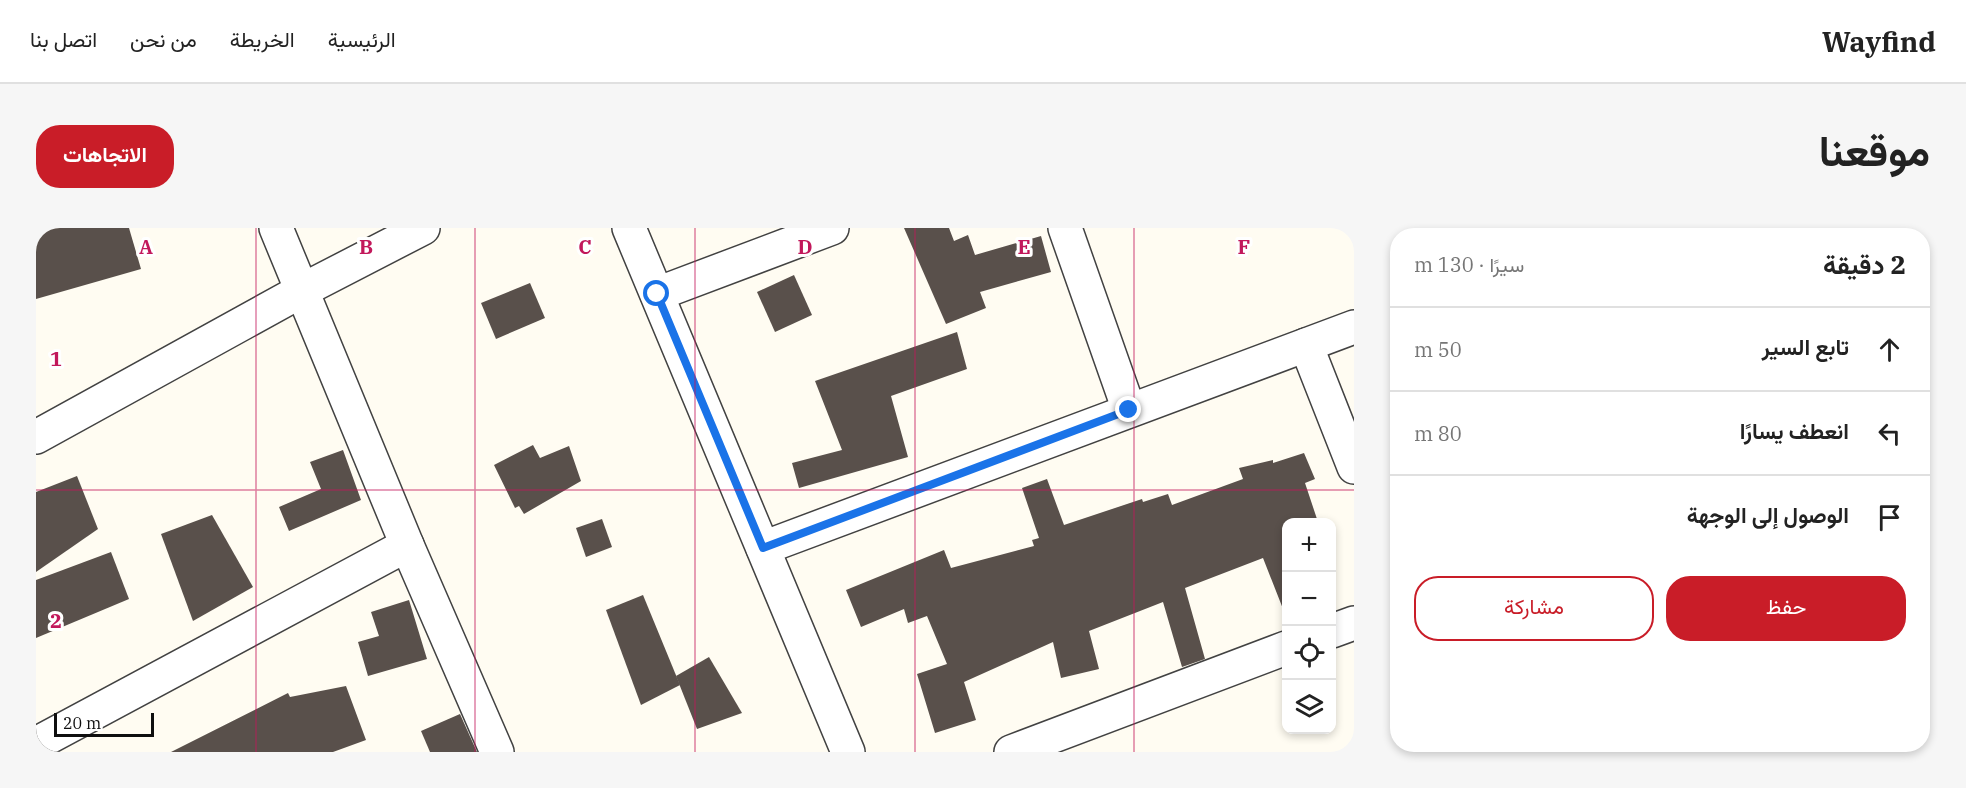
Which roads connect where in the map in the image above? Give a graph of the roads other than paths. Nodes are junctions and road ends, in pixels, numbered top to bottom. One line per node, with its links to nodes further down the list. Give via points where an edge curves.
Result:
1 (276, 228): 6 (street)
2 (423, 228): 6 (street)
3 (629, 228): 7 (street)
4 (832, 228): 7 (street)
5 (1065, 228): 10 (street)
6 (301, 291): 11 (street); 13 (street)
7 (657, 294): 14 (street)
8 (1354, 327): 9 (street)
9 (1306, 345): 10 (street); 12 (street)
10 (1129, 410): 14 (street)
11 (36, 437)
12 (1354, 466)
13 (407, 545): 18 (street); 19 (street)
14 (763, 548): 20 (street)
15 (1354, 623): 16 (street)
16 (1336, 630)
17 (1282, 650): 21 (street)
18 (36, 744)
19 (497, 752)
20 (848, 752)
21 (1011, 752)

